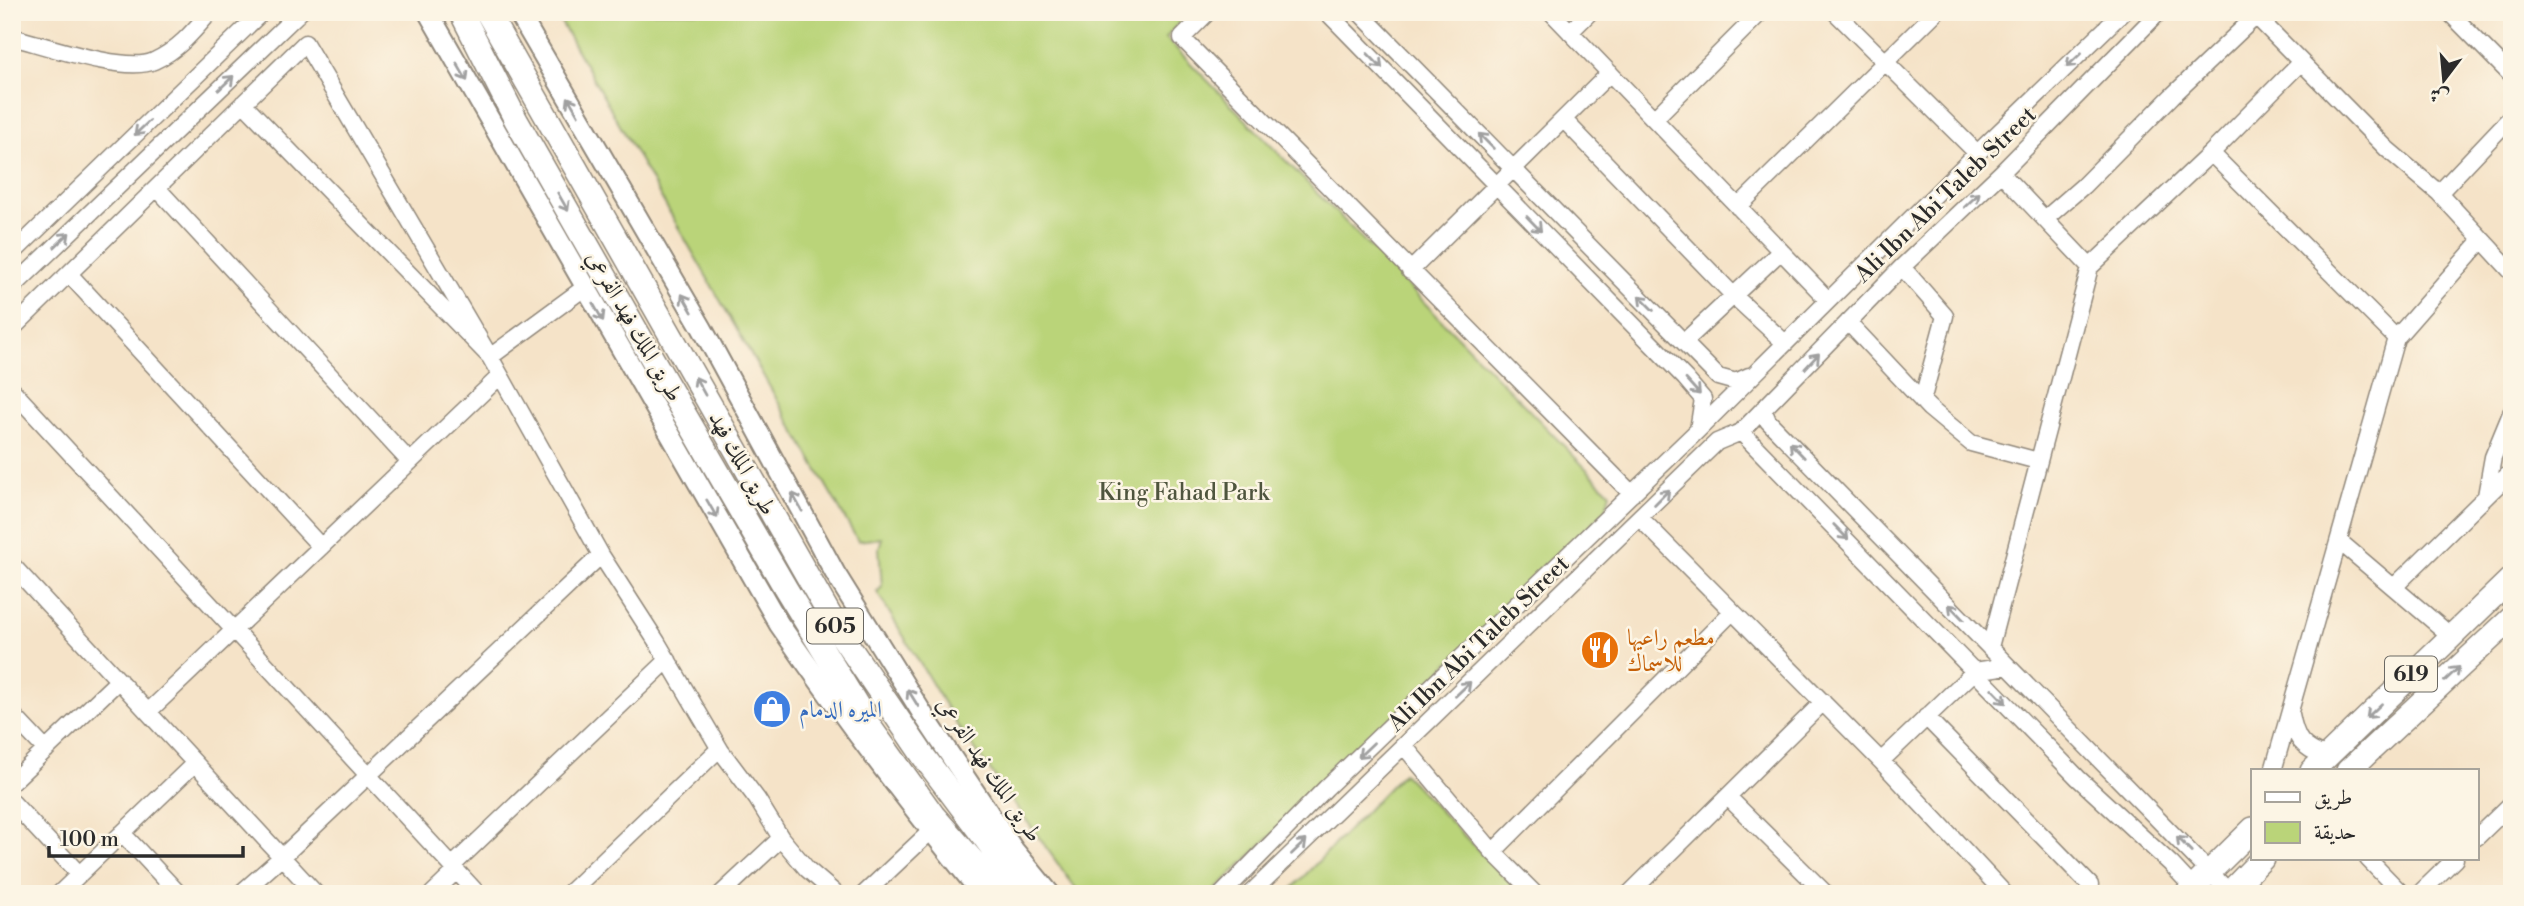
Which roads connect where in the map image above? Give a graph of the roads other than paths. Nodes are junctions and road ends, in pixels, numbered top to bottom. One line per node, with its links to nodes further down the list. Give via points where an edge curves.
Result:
1 (210, 12): 21 (street, via 184,44 152,63 125,66)
2 (261, 12): 41 (street, one-way to 41)
3 (300, 12): 47 (street, one-way to 3)
4 (428, 12): 48 (main road, طريق الملك فهد الفرعي, one-way to 48)
5 (461, 12): 77 (highway, طريق الملك فهد / 605, one-way to 77, via 516,120)
6 (486, 12): 81 (highway, طريق الملك فهد / 605, one-way to 6)
7 (1208, 12): 44 (street, via 1182,38)
8 (1327, 12): 34 (street, one-way to 34)
9 (1360, 12): 32 (street, one-way to 9)
10 (1551, 12): 20 (street)
11 (1590, 12): 20 (street)
12 (1761, 12): 28 (street)
13 (1835, 12): 23 (street)
14 (1936, 12): 23 (street)
15 (2123, 12): 30 (street, Ali Ibn Abi Taleb Street, one-way to 30)
16 (2159, 12): 33 (street, Ali Ibn Abi Taleb Street)
17 (2449, 12): 25 (street)
18 (2254, 14): 22 (street); 38 (street)
19 (522, 17): 111 (main road, طريق الملك فهد الفرعي, one-way to 19, via 835,573 702,328)
20 (1570, 32): 24 (street)
21 (12, 37)
22 (2301, 62): 31 (street); 36 (street, via 2387,149)
23 (1885, 63): 30 (street); 37 (street)
24 (1610, 74): 28 (street); 29 (street)
25 (2512, 76)
26 (243, 103): 35 (street); 56 (street); 56 (street, via 305,43)
27 (2512, 116): 36 (street)
28 (1654, 119): 37 (street)
29 (1564, 120): 32 (street); 49 (street)
30 (1977, 153): 50 (street, Ali Ibn Abi Taleb Street)
31 (2211, 153): 43 (street); 53 (street)
32 (1514, 169): 34 (street); 54 (street, one-way to 32)
33 (2001, 173): 38 (street); 42 (street, Ali Ibn Abi Taleb Street, one-way to 33)
34 (1495, 184): 44 (street); 63 (street, one-way to 63, via 1703,399)
35 (157, 188): 46 (street); 66 (street)
36 (2439, 193): 39 (street)
37 (1738, 207): 40 (street)
38 (2045, 219): 43 (street)
39 (2481, 241): 45 (street); 53 (street)
40 (1781, 251): 49 (street); 50 (street)
41 (12, 254)
42 (1902, 267): 51 (street, Ali Ibn Abi Taleb Street); 60 (street, via 1945,316)
43 (2090, 267): 65 (street)
44 (1410, 271): 68 (street)
45 (2512, 272)
46 (69, 274): 52 (street); 72 (street)
47 (12, 288)
48 (584, 288): 56 (street); 106 (main road, طريق الملك فهد الفرعي, one-way to 106, via 779,624)
49 (1734, 296): 54 (street); 55 (street)
50 (1828, 300): 55 (street, Ali Ibn Abi Taleb Street)
51 (1848, 322): 60 (street); 61 (street, Ali Ibn Abi Taleb Street, one-way to 51)
52 (12, 329)
53 (2396, 338): 71 (street)
54 (1684, 342): 57 (street, via 1718,377 1736,382)
55 (1785, 343): 57 (street, Ali Ibn Abi Taleb Street)
56 (490, 358): 58 (street)
57 (1754, 374): 63 (street, Ali Ibn Abi Taleb Street)
58 (500, 376): 66 (street); 73 (street)
59 (12, 390): 80 (street)
60 (1922, 401): 65 (street, via 1971,443)
61 (1763, 409): 64 (street, Ali Ibn Abi Taleb Street); 83 (street, one-way to 61, via 1768,421)
62 (2512, 411): 69 (street, via 2493,457)
63 (1698, 431): 68 (street, Ali Ibn Abi Taleb Street)
64 (1741, 432): 70 (street, Ali Ibn Abi Taleb Street, one-way to 64, via 1717,442); 86 (street, one-way to 86)
65 (2038, 461): 83 (street)
66 (410, 462): 72 (street)
67 (2512, 471): 69 (street)
68 (1632, 495): 139 (street, Ali Ibn Abi Taleb Street, one-way to 139)
69 (2486, 496): 76 (street)
70 (1640, 518): 78 (street); 93 (street, Ali Ibn Abi Taleb Street, one-way to 70)
71 (2339, 541): 76 (street); 92 (street, via 2290,710)
72 (321, 547): 80 (street)
73 (601, 555): 84 (street); 101 (street)
74 (12, 565): 87 (street)
75 (2512, 579): 82 (highway, 619)
76 (2394, 587): 82 (street)
77 (786, 589): 106 (highway, via 853,722); 136 (highway, طريق الملك فهد / 605, via 872,730 933,815)
78 (1732, 612): 88 (street); 112 (street)
79 (2512, 618): 100 (highway, 619, one-way to 79)
80 (234, 630): 89 (street); 101 (street)
81 (841, 635): 111 (highway); 137 (highway, طريق الملك فهد / 605, via 924,757)
82 (2451, 636): 98 (highway, 619, one-way to 98)
83 (1990, 647): 85 (street)
84 (668, 660): 94 (street); 117 (street)
85 (2007, 666): 86 (street); 118 (street, one-way to 85)
86 (1975, 671): 91 (street); 123 (street, one-way to 123, via 2078,778 2171,864)
87 (119, 680): 89 (street); 95 (street)
88 (1823, 702): 96 (street); 103 (street)
89 (148, 712): 97 (street)
90 (12, 714): 95 (street)
91 (1926, 717): 96 (street); 120 (street)
92 (2290, 730): 98 (street); 99 (street)
93 (1404, 746): 112 (street); 140 (street, Ali Ibn Abi Taleb Street, one-way to 93)
94 (719, 749): 110 (street); 131 (street)
95 (46, 750): 102 (street)
96 (1881, 761): 122 (street)
97 (195, 763): 108 (street); 113 (street)
98 (2319, 764)
99 (2274, 769)
100 (2350, 769)
101 (369, 775): 113 (street); 117 (street)
102 (12, 782)
103 (1728, 797): 121 (street); 142 (street)
104 (12, 802): 119 (street)
105 (2512, 803): 109 (street)
106 (930, 829): 134 (street); 135 (main road, طريق الملك فهد الفرعي); 136 (highway)
107 (2251, 831): 118 (highway)
108 (122, 832): 119 (street); 126 (street)
109 (2478, 836)
110 (781, 838): 132 (street); 133 (street)
111 (1013, 849): 138 (main road, طريق الملك فهد الفرعي)
112 (1493, 852): 141 (street)
113 (282, 857): 127 (street); 128 (street)
114 (2261, 860): 124 (highway)
115 (2369, 860): 143 (street)
116 (2454, 860): 144 (street)
117 (454, 868): 129 (street); 130 (street)
118 (2210, 871): 123 (highway); 124 (street)
119 (79, 874): 125 (street)
120 (2090, 885)
121 (1820, 892)
122 (2000, 892)
123 (2193, 892)
124 (2230, 893)
125 (59, 894)
126 (179, 894)
127 (240, 894)
128 (316, 894)
129 (432, 894)
130 (478, 894)
131 (568, 894)
132 (721, 894)
133 (836, 894)
134 (864, 894)
135 (982, 894)
136 (999, 894)
137 (1031, 894)
138 (1050, 894)
139 (1222, 894)
140 (1250, 894)
141 (1535, 894)
142 (1629, 894)
143 (2402, 894)
144 (2419, 894)

